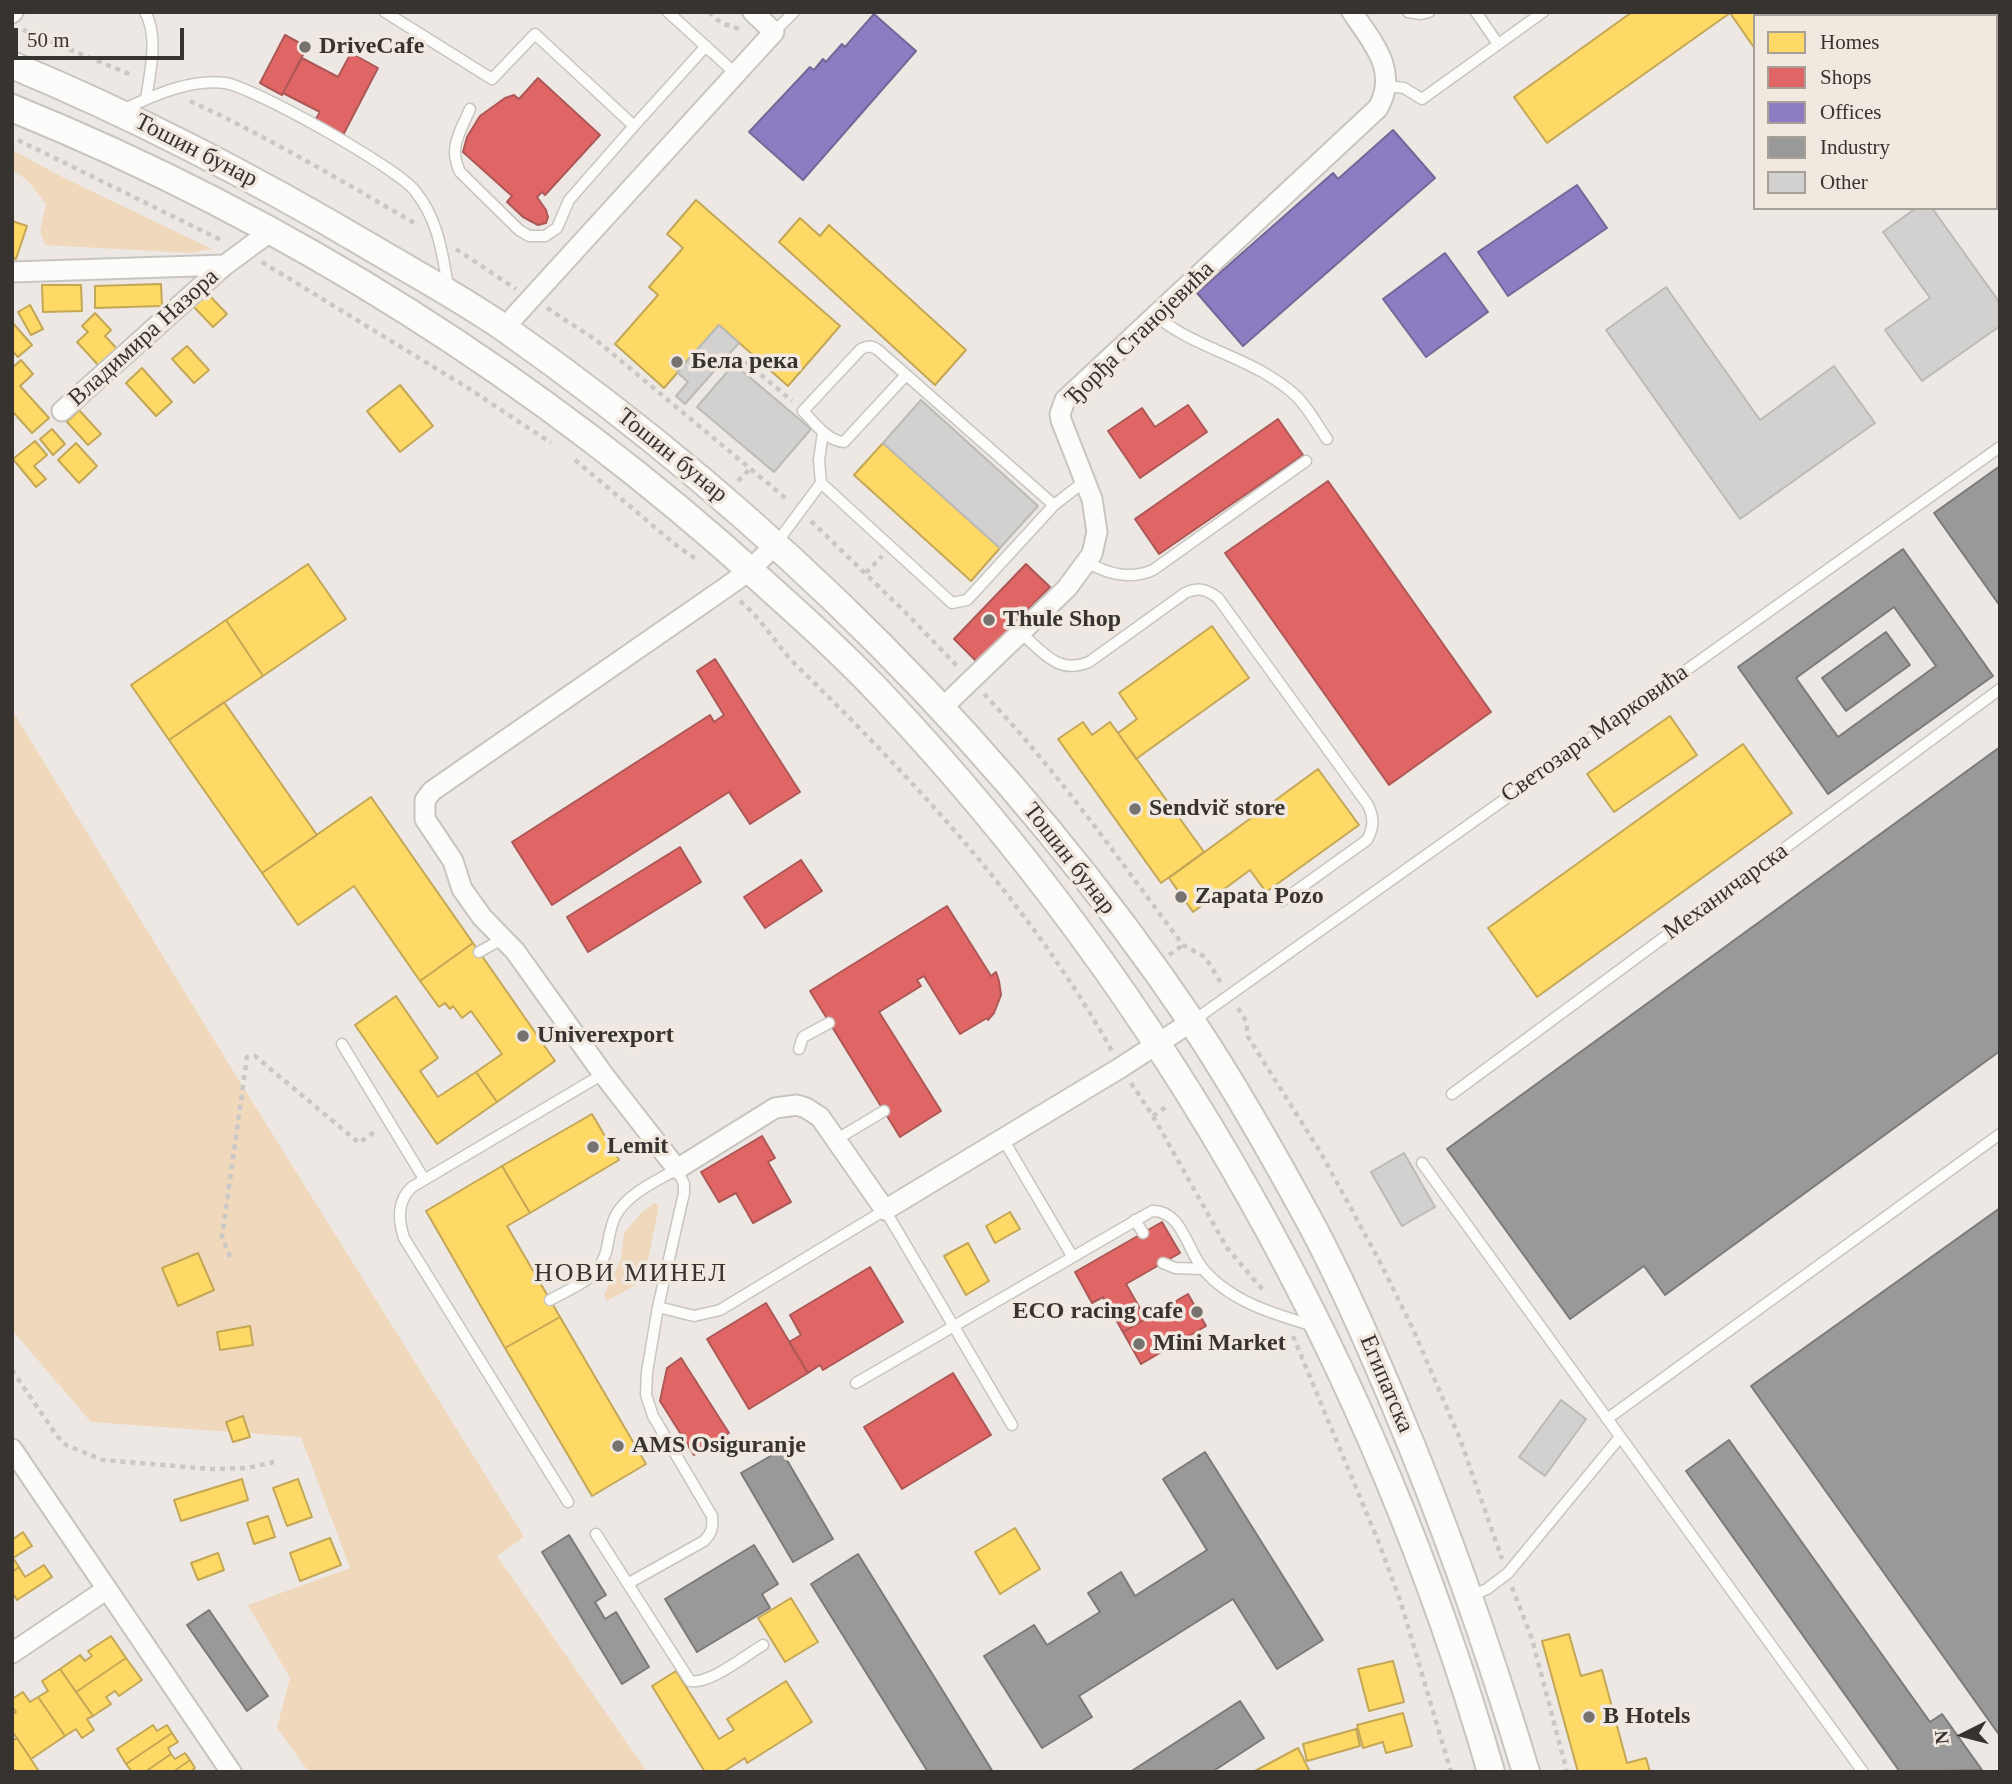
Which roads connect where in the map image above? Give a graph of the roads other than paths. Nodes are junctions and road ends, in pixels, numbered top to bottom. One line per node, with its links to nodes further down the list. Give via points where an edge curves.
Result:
1 (145, 12): 17 (lane, via 152,36)
2 (385, 12): 21 (lane, via 492,79 535,34)
3 (668, 12): 13 (lane)
4 (753, 12): 11 (street)
5 (794, 12): 11 (lane)
6 (1352, 12): 16 (street, via 1384,66)
7 (1408, 12): 8 (lane)
8 (1429, 12)
9 (1476, 12): 12 (lane)
10 (1543, 12): 12 (lane)
11 (774, 32): 15 (street)
12 (1498, 44): 16 (lane, via 1422,99 1404,88)
13 (706, 46): 15 (lane); 21 (lane)
14 (12, 65): 20 (main road, Тошин бунар)
15 (734, 73): 27 (street)
16 (1387, 86): 26 (street, Ђорђа Станојевића, via 1368,118)
17 (146, 99): 20 (lane); 25 (lane, via 190,85 227,83 375,160 414,188 427,207 439,237)
18 (12, 108): 22 (main road, Тошин бунар, via 192,189)
19 (470, 109): 21 (lane, via 454,143 454,162 519,230 537,237 558,228 569,200)
20 (119, 111): 25 (main road, Тошин бунар, via 301,206)
21 (634, 126)
22 (271, 231): 23 (street, Владимира Назора); 39 (main road, Тошин бунар, via 488,363 588,435)
23 (225, 265): 24 (street, Владимира Назора); 29 (street, Владимира Назора)
24 (12, 272)
25 (449, 293): 27 (main road, Тошин бунар)
26 (1156, 316): 31 (lane, via 1278,382 1297,396); 34 (street, Ђорђа Станојевића, via 1062,407 1066,436)
27 (504, 328): 37 (main road, Тошин бунар, via 626,418 723,496)
28 (906, 375): 30 (lane, via 844,442); 30 (lane, via 868,346 856,354 803,411); 36 (lane)
29 (62, 411)
30 (823, 432): 35 (lane)
31 (1327, 439)
32 (2000, 447): 46 (lane, Светозара Марковића)
33 (1307, 461): 38 (lane, via 1153,570 1129,576)
34 (1086, 480): 36 (lane); 38 (street, Ђорђа Станојевића, via 1097,532)
35 (821, 483): 36 (lane, via 946,600 957,604 967,600); 37 (lane)
36 (1054, 505)
37 (775, 545): 39 (street); 42 (main road, Тошин бунар)
38 (1088, 563): 40 (street, Ђорђа Станојевића)
39 (750, 570): 44 (street, via 428,795 424,814 428,827 453,861 462,889); 49 (main road, Тошин бунар, via 878,691 972,796)
40 (1021, 633): 42 (street, Ђорђа Станојевића); 43 (lane, via 1062,666 1079,666 1185,593 1197,588 1218,598 1373,816 1367,840)
41 (2000, 690): 52 (lane, Механичарска)
42 (941, 709): 46 (main road, Тошин бунар, via 1088,878)
43 (1282, 901)
44 (504, 938): 45 (lane); 51 (street)
45 (479, 952)
46 (1191, 1022): 49 (street); 79 (main road, Египатска, via 1255,1124 1333,1266 1412,1444)
47 (829, 1023): 50 (lane, via 803,1037)
48 (342, 1044): 59 (lane)
49 (1158, 1044): 56 (street); 69 (main road, Египатска, via 1246,1188)
50 (799, 1049)
51 (603, 1074): 58 (street); 59 (lane)
52 (1452, 1094)
53 (884, 1111): 55 (lane)
54 (2000, 1134): 71 (lane)
55 (837, 1139): 58 (street, via 814,1112 784,1105); 60 (street)
56 (1003, 1139): 60 (street); 63 (lane)
57 (1422, 1163): 71 (lane)
58 (677, 1169): 66 (lane, via 620,1209 595,1273); 67 (lane, via 684,1193)
59 (424, 1179): 75 (lane, via 402,1200 399,1216 404,1238)
60 (884, 1210): 67 (lane, via 720,1310 694,1316); 68 (lane)
61 (1135, 1220): 62 (lane); 63 (lane); 65 (lane, via 1152,1211 1167,1214)
62 (1143, 1233)
63 (1072, 1256): 68 (lane)
64 (1163, 1263): 65 (lane)
65 (1203, 1269): 69 (lane, via 1241,1299)
66 (550, 1300)
67 (658, 1307): 77 (lane, via 646,1395 713,1525 704,1541)
68 (953, 1325): 70 (lane); 72 (lane)
69 (1321, 1328): 83 (main road, Египатска, via 1403,1511)
70 (856, 1382)
71 (1607, 1419): 73 (lane)
72 (1012, 1425)
73 (1620, 1437): 79 (lane, via 1507,1573); 85 (lane)
74 (12, 1449): 78 (street)
75 (568, 1502)
76 (596, 1534): 77 (lane)
77 (629, 1583): 80 (lane, via 690,1681 709,1678)
78 (107, 1589): 81 (street); 82 (street)
79 (1470, 1597): 84 (main road, Египатска)
80 (764, 1645)
81 (12, 1653)
82 (231, 1772)
83 (1491, 1772)
84 (1527, 1772)
85 (1863, 1772)

